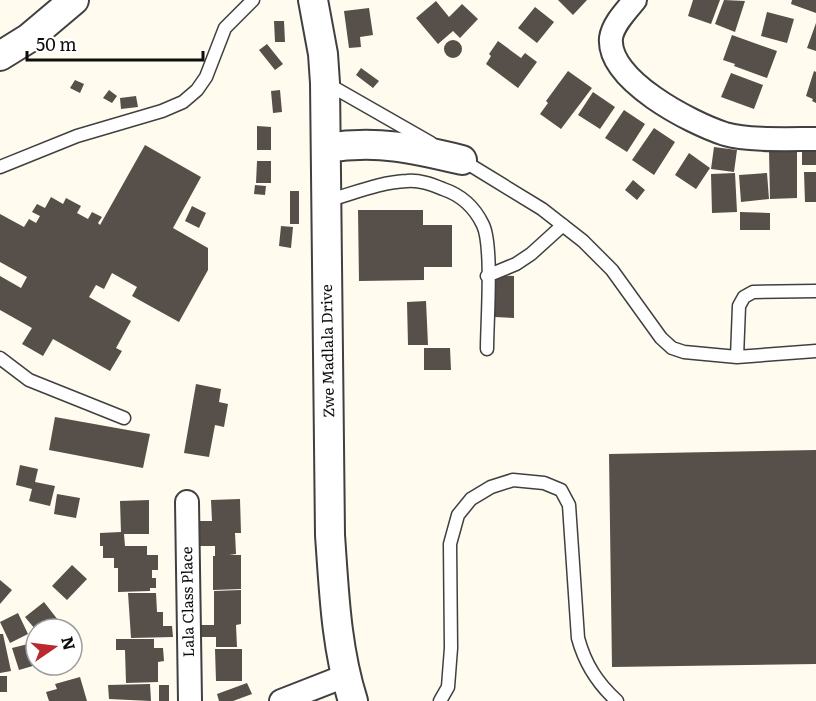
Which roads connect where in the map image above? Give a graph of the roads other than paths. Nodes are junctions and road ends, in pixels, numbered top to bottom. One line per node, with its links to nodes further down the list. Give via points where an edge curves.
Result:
1 (74, 0): 5 (street)
2 (253, 0): 10 (lane, via 225,28 206,77 183,102 77,136)
3 (313, 0): 6 (street, Zwe Madlala Drive)
4 (635, 0): 7 (street, via 621,16 611,37 613,54 627,76 652,97 726,134 778,140)
5 (0, 56)
6 (325, 83): 8 (street, Zwe Madlala Drive); 9 (lane)
7 (816, 139)
8 (326, 148): 9 (street, via 385,144); 11 (street, Zwe Madlala Drive)
9 (462, 160): 12 (lane)
10 (0, 167)
11 (326, 201): 13 (lane, via 408,180 426,182 453,193 473,208 484,227); 21 (street, Zwe Madlala Drive, via 330,535 335,603)
12 (562, 225): 13 (lane, via 531,254); 17 (lane, via 612,270 672,348)
13 (488, 276): 15 (lane)
14 (816, 291): 17 (lane, via 753,292 744,297 739,306)
15 (487, 349)
16 (816, 351): 17 (lane)
17 (737, 357)
18 (0, 358): 19 (lane, via 29,380)
19 (124, 418)
20 (187, 502): 22 (street, Lala Class Place)
21 (349, 688): 23 (street)
22 (190, 701)
23 (281, 701)
24 (440, 701): 25 (lane, via 448,687 450,544 458,515 471,499 513,480 544,483 561,490 569,505 578,638 594,675)
25 (617, 701)

